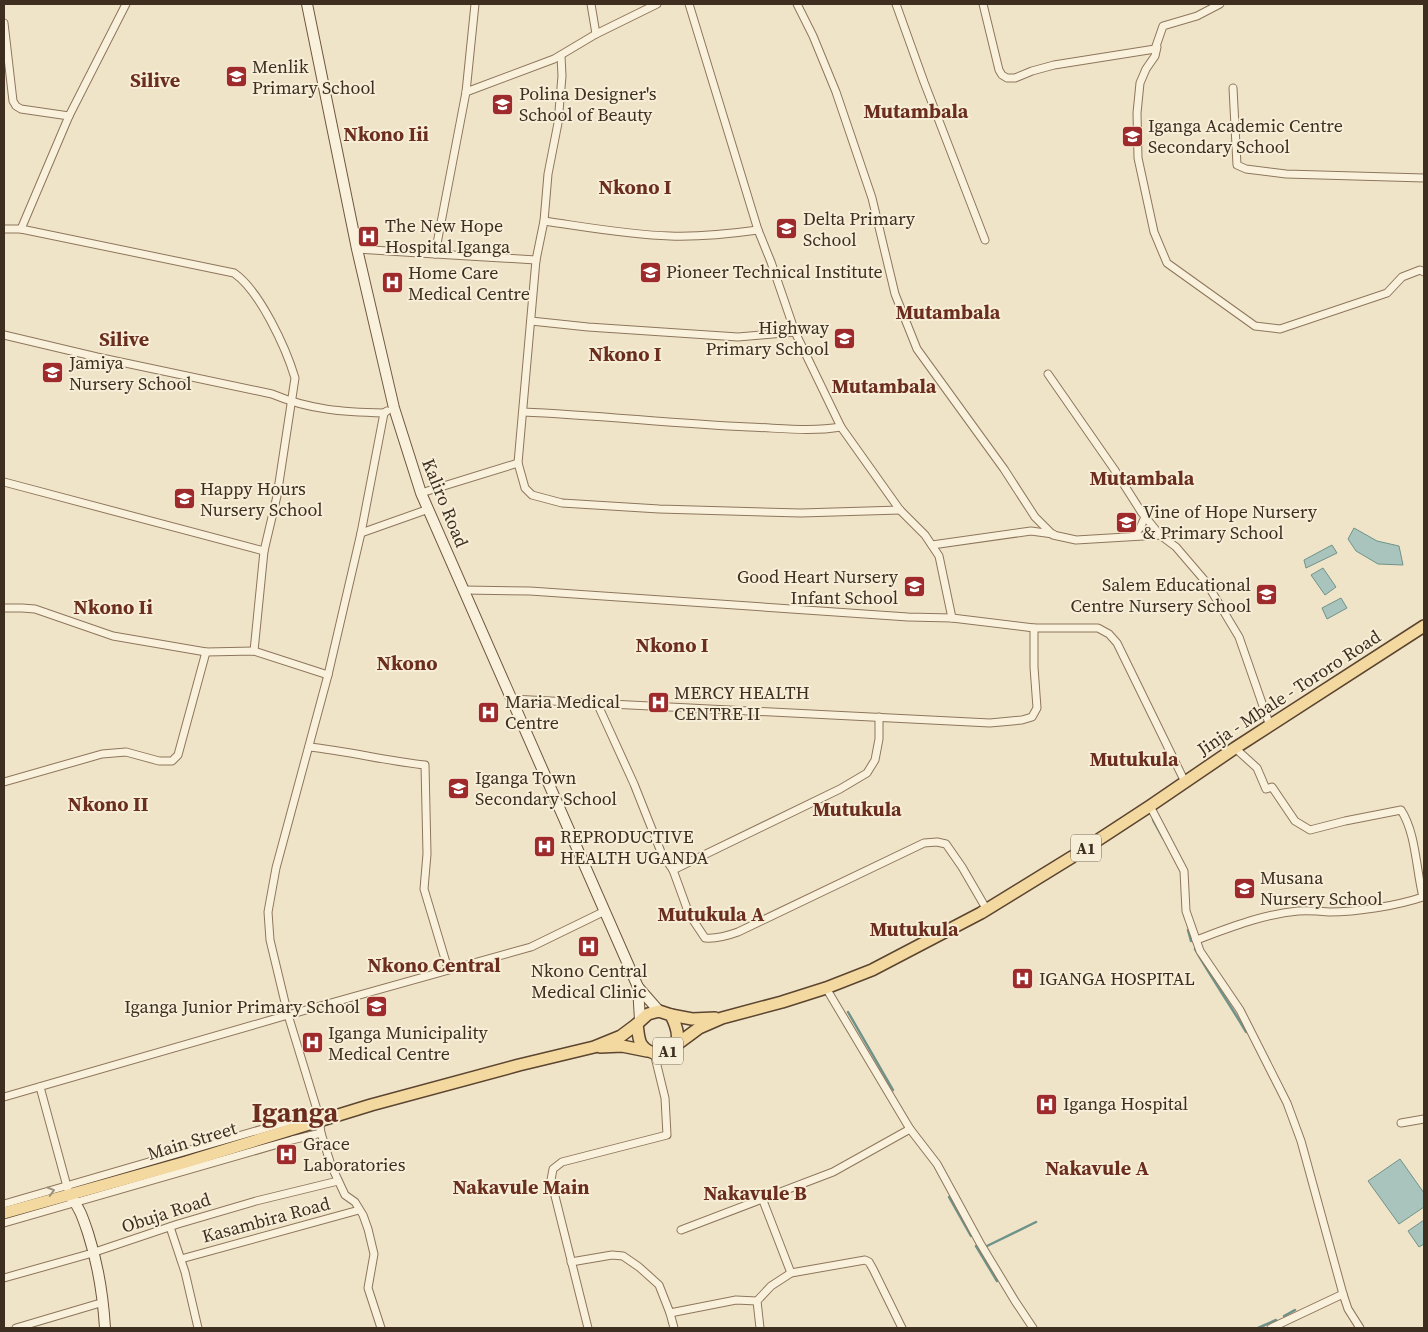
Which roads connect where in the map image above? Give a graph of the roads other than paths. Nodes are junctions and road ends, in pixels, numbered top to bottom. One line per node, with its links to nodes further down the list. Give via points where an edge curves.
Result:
1 (126, 4): 17 (street)
2 (306, 4): 24 (main road, Kaliro Road)
3 (475, 4): 16 (street)
4 (591, 4): 12 (street)
5 (657, 4): 12 (street)
6 (689, 4): 22 (street)
7 (797, 4): 44 (street, via 836,92 872,198 895,294 917,350 1035,517)
8 (896, 4): 23 (street)
9 (983, 4): 13 (street, via 999,70 1008,78 1054,65)
10 (1220, 4): 13 (street, via 1197,16 1163,26)
11 (4, 23): 17 (street, via 16,106)
12 (596, 34): 14 (street)
13 (1157, 47): 27 (street, via 1140,83 1138,158 1152,224 1167,263 1255,326 1280,329 1387,293 1402,277 1420,270)
14 (561, 56): 16 (street); 19 (street, via 558,123 548,174)
15 (1233, 88): 18 (street, via 1237,165 1286,174)
16 (466, 92): 25 (street)
17 (69, 116): 21 (street)
18 (1424, 178)
19 (544, 221): 22 (street, via 669,236); 26 (street)
20 (4, 229): 21 (street)
21 (21, 229): 32 (street, via 234,273 258,296 290,361 295,378)
22 (758, 230): 29 (street)
23 (986, 240)
24 (357, 249): 25 (street); 33 (main road, Kaliro Road)
25 (435, 254): 26 (street)
26 (536, 260): 28 (street)
27 (1424, 272)
28 (531, 321): 29 (street, via 738,337); 34 (street)
29 (795, 332): 36 (street)
30 (4, 335): 32 (street, via 272,394)
31 (1048, 374): 42 (street)
32 (292, 403): 35 (street, via 337,412); 48 (street, via 277,496)
33 (394, 408): 35 (street); 39 (main road, Kaliro Road)
34 (523, 412): 36 (street, via 706,425 820,430); 37 (street)
35 (384, 413): 43 (street)
36 (841, 427): 41 (street)
37 (518, 463): 39 (street); 41 (street, via 525,488 532,495 562,503 801,513)
38 (4, 482): 48 (street)
39 (420, 494): 40 (main road, Kaliro Road)
40 (426, 510): 43 (street); 49 (main road, Kaliro Road)
41 (900, 510): 47 (street)
42 (1145, 517): 45 (street); 46 (street)
43 (361, 533): 56 (street)
44 (1053, 534): 46 (street, via 1076,540); 47 (street, via 1032,530)
45 (1160, 535): 46 (street); 60 (street, via 1176,547 1206,582 1239,637)
46 (1133, 536)
47 (932, 545): 51 (street, via 939,556)
48 (264, 551): 54 (street)
49 (464, 590): 51 (street, via 530,591); 57 (main road, Kaliro Road)
50 (4, 608): 55 (street, via 35,610 113,636)
51 (952, 618): 53 (street)
52 (1424, 626): 60 (main road, Jinja - Mbale - Tororo Road / A1)
53 (1034, 628): 59 (street, via 1036,708 1032,716 1022,720 990,722); 64 (street, via 1098,628 1109,634 1117,643)
54 (254, 651): 55 (street); 56 (street)
55 (206, 652): 63 (street, via 178,755 172,760 159,761 126,752 102,754)
56 (328, 676): 61 (street)
57 (512, 699): 58 (street); 69 (main road, Kaliro Road)
58 (597, 703): 59 (street); 66 (street, via 661,852)
59 (879, 717): 66 (street, via 878,746 875,760 867,773)
60 (1270, 726): 62 (main road, Jinja - Mbale - Tororo Road / A1)
61 (309, 747): 71 (street, via 426,765 424,889); 75 (street, via 276,868 268,912 270,940)
62 (1235, 748): 64 (main road, Jinja - Mbale - Tororo Road / A1); 67 (street, via 1257,768 1266,788 1272,787 1294,821 1310,830 1401,810 1411,835)
63 (4, 782)
64 (1185, 782): 65 (main road, Jinja - Mbale - Tororo Road / A1)
65 (1150, 806): 68 (main road, Jinja - Mbale - Tororo Road / A1); 70 (street, via 1184,871 1186,911)
66 (674, 870): 68 (street, via 689,914 705,938 726,937 738,932 924,843 946,844)
67 (1423, 896): 70 (street, via 1367,908 1329,912 1298,910 1260,918)
68 (987, 910): 73 (main road, Jinja - Mbale - Tororo Road / A1, via 902,956)
69 (605, 911): 71 (street, via 531,947); 72 (main road, Kaliro Road)
70 (1196, 940): 103 (street, via 1240,1010 1287,1103 1301,1141)
71 (448, 970): 75 (street)
72 (638, 987): 74 (main road, Kaliro Road); 78 (main road, Kaliro Road)
73 (826, 988): 77 (main road, Jinja - Mbale - Tororo Road / A1); 87 (street)
74 (659, 1011): 76 (main road, A1); 78 (main road, A1, via 648,1014)
75 (288, 1015): 82 (street); 84 (street)
76 (671, 1015): 77 (main road, Jinja - Mbale - Tororo Road / A1, via 692,1019); 79 (main road, A1, via 677,1030)
77 (722, 1018): 79 (main road, Jinja - Mbale - Tororo Road / A1, via 699,1028)
78 (639, 1022): 80 (main road, A1, via 621,1036); 81 (main road, A1, via 641,1044)
79 (676, 1045): 81 (main road, A1, via 666,1052)
80 (594, 1048): 81 (main road, A1, via 622,1046); 84 (main road, Main Street / A1)
81 (650, 1052): 100 (street, via 665,1098 667,1134 562,1162 553,1169 551,1180)
82 (40, 1087): 83 (street); 90 (street)
83 (4, 1097)
84 (318, 1117): 88 (street); 90 (main road, Main Street / A1)
85 (1424, 1119): 86 (street)
86 (1402, 1123)
87 (910, 1129): 91 (street, via 833,1172); 107 (street, via 937,1164)
88 (321, 1133): 89 (street); 90 (street, Main Street)
89 (338, 1181): 93 (street, via 345,1195 355,1202); 96 (street, Obuja Road)
90 (71, 1197): 92 (street, Main Street, one-way to 90); 94 (main road, Main Street / A1); 95 (street, Main Street); 98 (main road)
91 (762, 1198): 97 (street); 101 (street)
92 (4, 1204)
93 (359, 1210): 99 (street, Kasambira Road); 112 (street, via 374,1254 368,1288)
94 (4, 1213)
95 (4, 1223)
96 (170, 1227): 98 (street, Obuja Road); 99 (street)
97 (681, 1230)
98 (91, 1254): 102 (street, Obuja Road); 105 (main road); 110 (main road, via 101,1286)
99 (181, 1259): 111 (street)
100 (571, 1262): 106 (street, via 623,1256 659,1285); 113 (street)
101 (791, 1273): 104 (street, via 771,1286); 116 (street, via 865,1260 869,1262)
102 (4, 1278)
103 (1344, 1294): 117 (street); 118 (street)
104 (757, 1301): 106 (street, via 736,1300); 115 (street)
105 (97, 1304): 108 (street); 109 (main road)
106 (670, 1312): 114 (street)
107 (1031, 1327)
108 (16, 1328)
109 (99, 1328)
110 (105, 1328)
111 (198, 1328)
112 (381, 1328)
113 (588, 1328)
114 (674, 1328)
115 (760, 1328)
116 (902, 1328)
117 (1271, 1328)
118 (1360, 1328)

